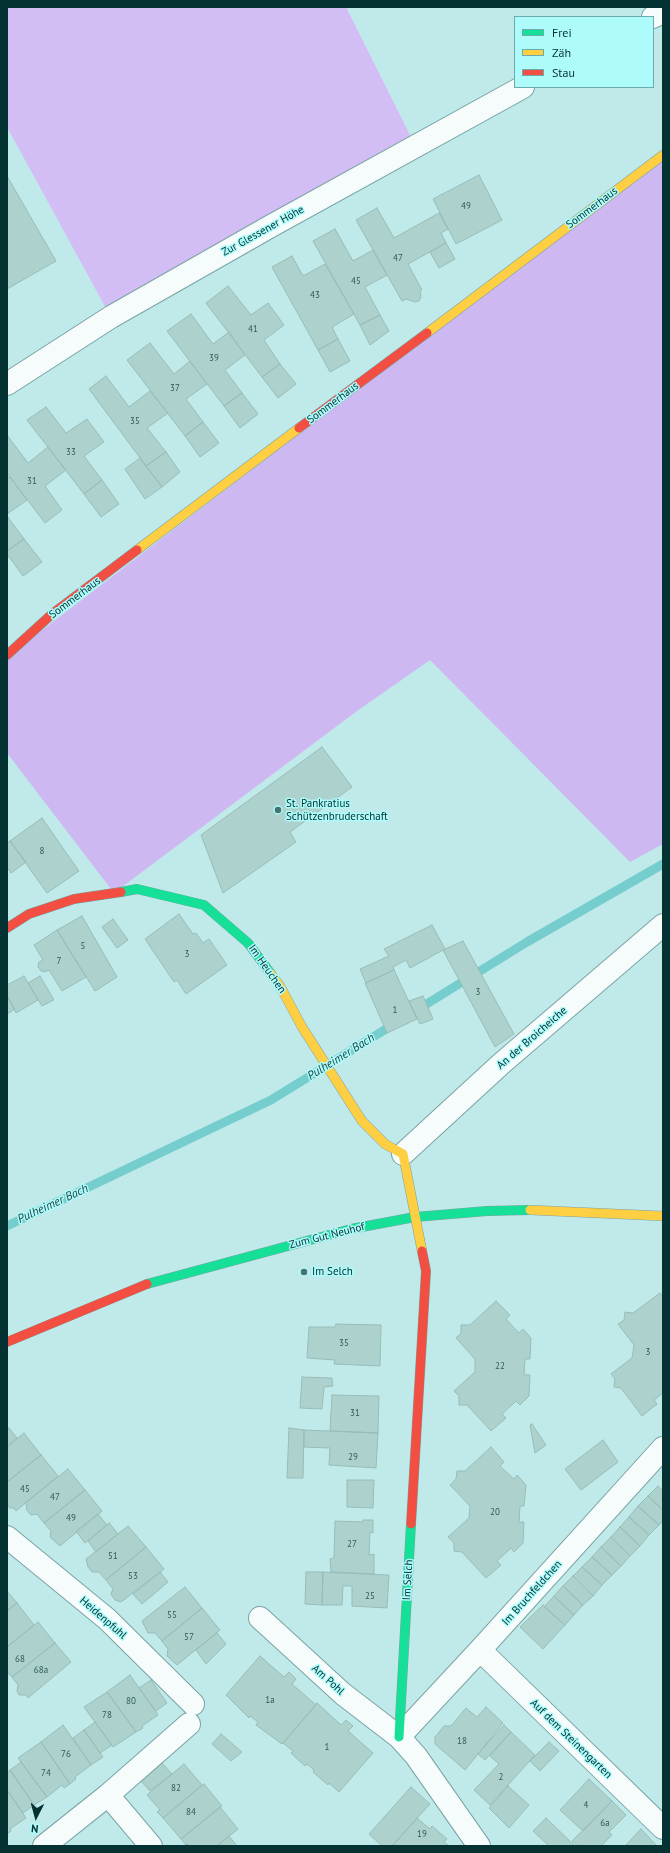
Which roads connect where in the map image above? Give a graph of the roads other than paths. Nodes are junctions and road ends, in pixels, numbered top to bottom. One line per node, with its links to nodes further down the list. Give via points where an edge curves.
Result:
1 (663, 12): 2 (street)
2 (654, 16)
3 (521, 88): 5 (street, Zur Glessener Höhe, via 111,317)
4 (663, 155): 6 (street, Sommerhaus, via 52,614)
5 (7, 384)
6 (7, 655)
7 (663, 925): 9 (street, An der Broicheiche, via 502,1063)
8 (7, 928): 9 (street, Im Heuchen, via 29,914 74,899 137,889 204,906 248,943 280,986 302,1027 362,1121 385,1144)
9 (403, 1154): 11 (street)
10 (663, 1216): 11 (street, Zum Gut Neuhof, via 549,1210 487,1211)
11 (415, 1217): 12 (street, Zum Gut Neuhof, via 351,1229 149,1283); 17 (street, Im Selch, via 426,1271)
12 (7, 1342)
13 (663, 1448): 16 (street, Im Bruchfeldchen)
14 (7, 1538): 18 (street, Heidenpfuhl, via 107,1619 191,1714)
15 (260, 1618): 17 (street, Am Pohl, via 343,1694)
16 (480, 1650): 17 (street, Im Bruchfeldchen); 19 (street, Auf dem Steinengarten)
17 (399, 1737): 22 (street, via 416,1756)
18 (108, 1795): 20 (street, Heidenpfuhl); 21 (street)
19 (663, 1828)
20 (44, 1846)
21 (151, 1846)
22 (479, 1846)

